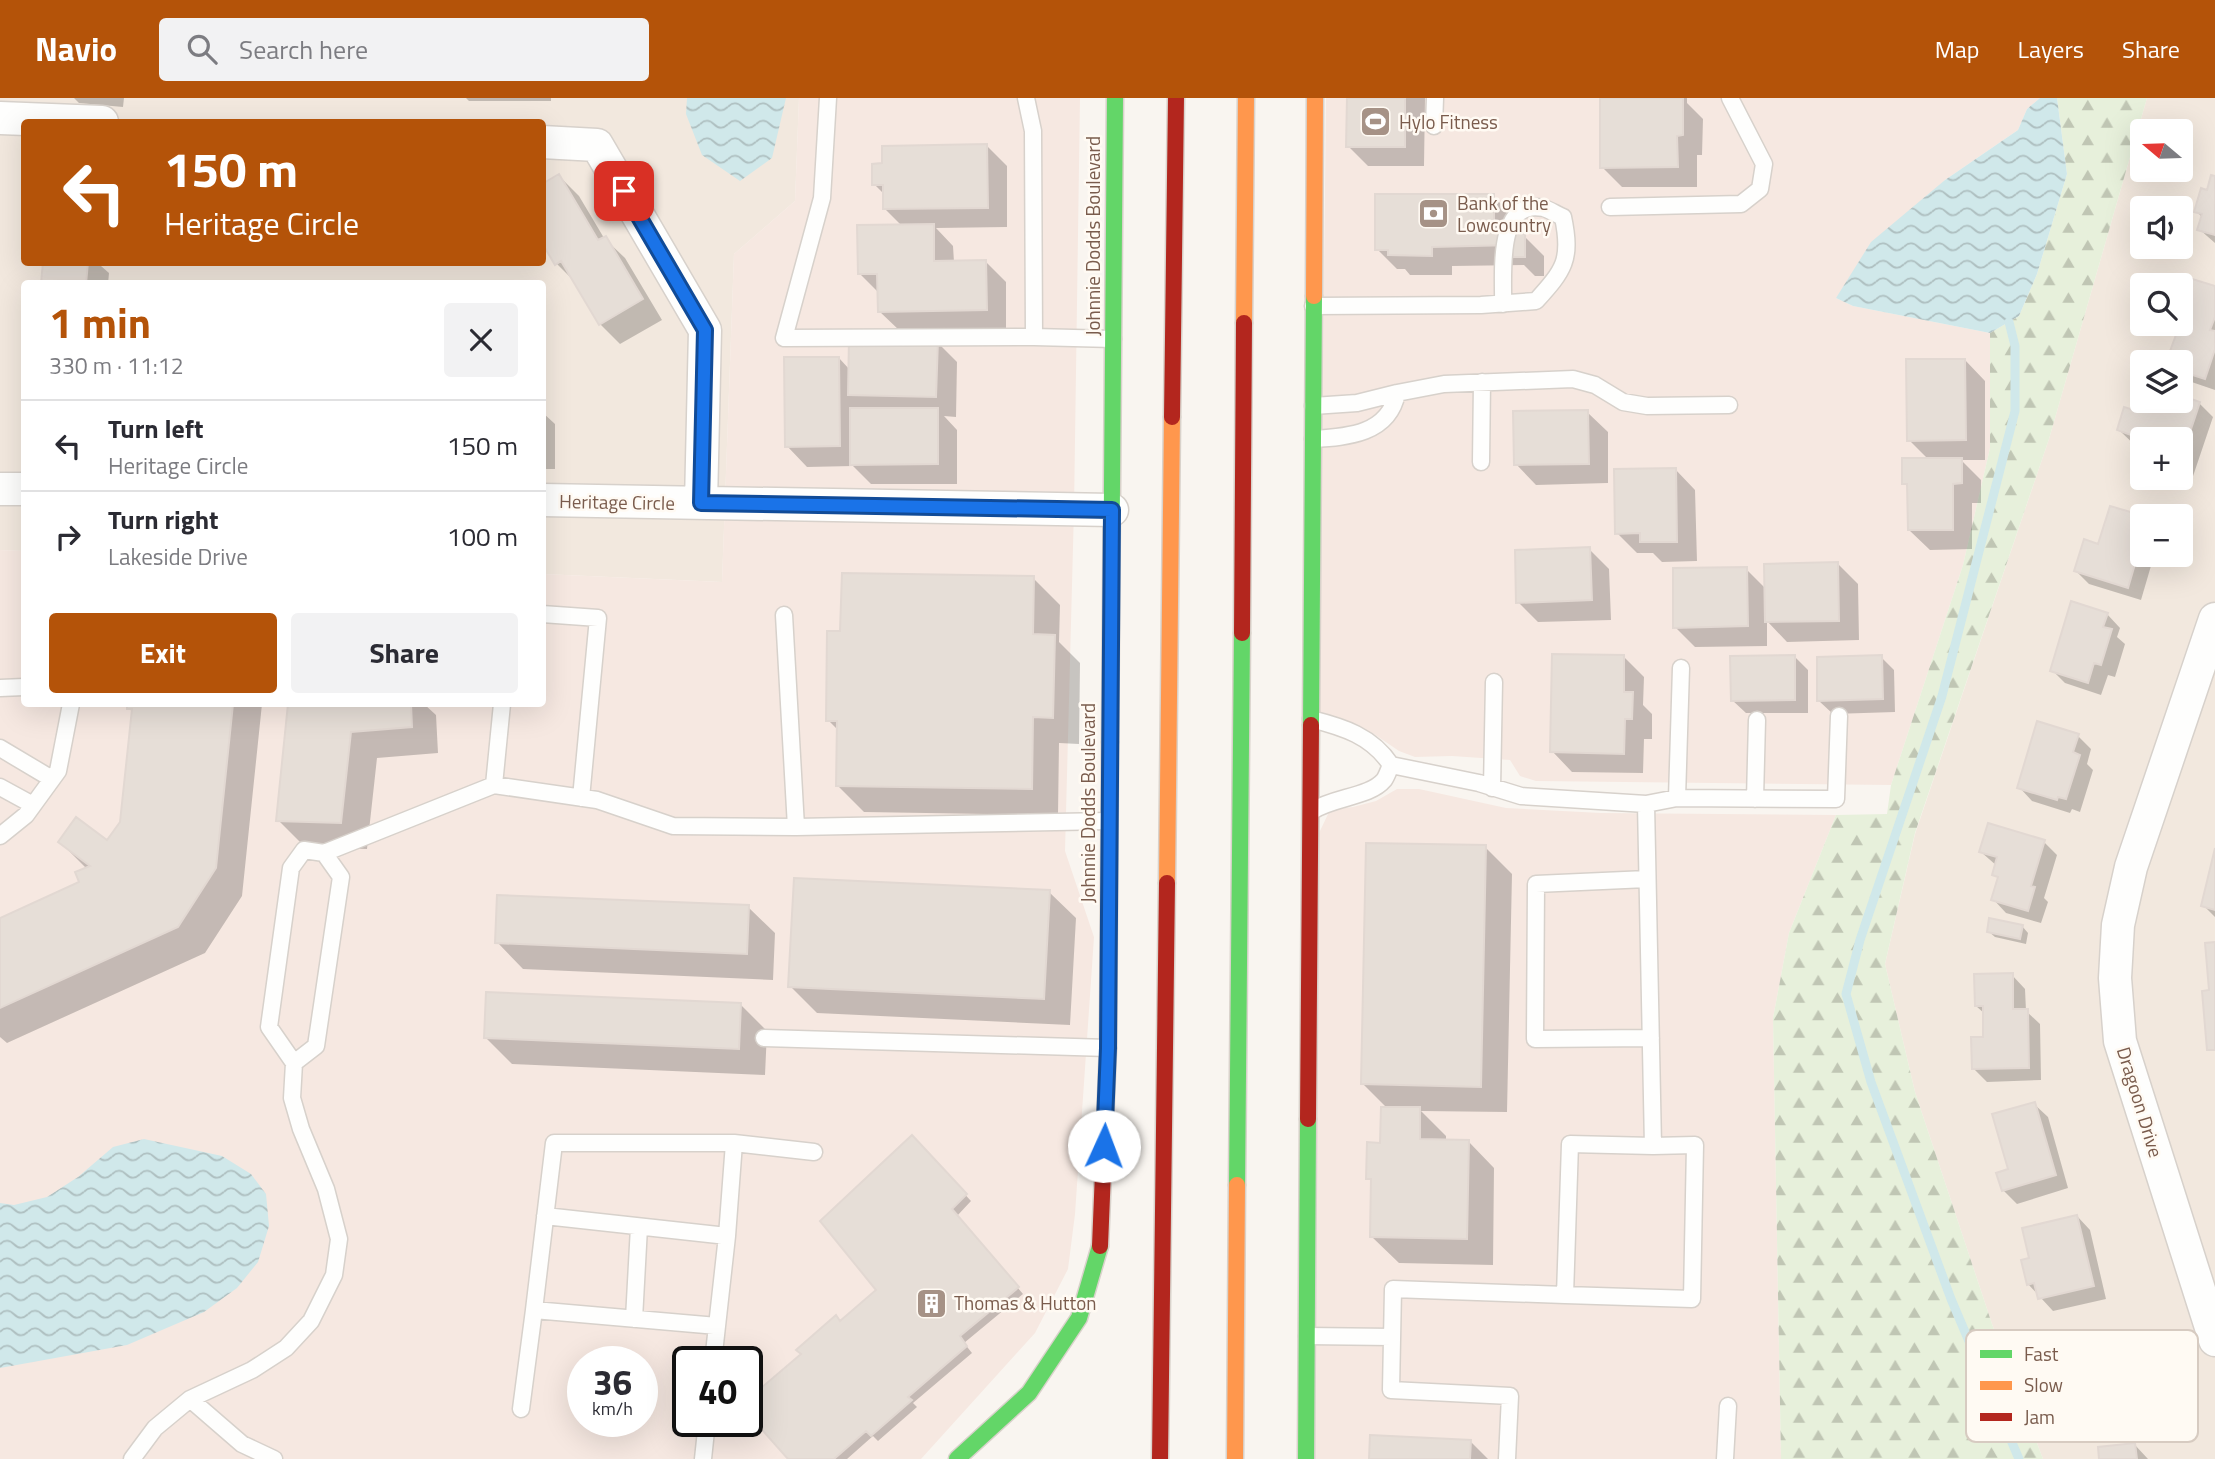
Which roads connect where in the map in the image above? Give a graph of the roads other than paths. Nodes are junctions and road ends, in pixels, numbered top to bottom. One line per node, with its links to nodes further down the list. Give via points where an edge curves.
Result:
1 (828, 98): 16 (lane, via 822,198 785,338)
2 (1026, 98): 16 (lane, via 1033,131)
3 (1115, 98): 17 (main road, Johnnie Dodds Boulevard)
4 (1176, 98): 84 (main road)
5 (1246, 98): 85 (main road)
6 (1315, 98): 15 (main road)
7 (1435, 98): 11 (lane)
8 (1730, 98): 13 (lane, via 1764,164 1760,189 1741,204)
9 (0, 118): 10 (street)
10 (26, 119)
11 (1434, 126)
12 (546, 142): 27 (street, via 597,145 705,330)
13 (1610, 207)
14 (1503, 304): 14 (lane, via 1536,301 1561,272 1568,243 1563,218 1542,208 1525,210 1509,225); 15 (lane)
15 (1313, 306): 21 (main road)
16 (1034, 337): 17 (lane)
17 (1113, 339): 28 (main road, Johnnie Dodds Boulevard)
18 (1482, 382): 19 (lane); 20 (lane, via 1573,379 1595,385 1623,402); 23 (lane)
19 (1396, 393): 21 (lane, via 1357,403); 22 (lane, via 1394,407 1373,429 1343,438)
20 (1729, 405)
21 (1313, 406): 22 (main road)
22 (1313, 439): 39 (main road)
23 (1481, 461)
24 (0, 489): 25 (street)
25 (21, 489)
26 (546, 500): 27 (street, Heritage Circle)
27 (701, 503): 28 (street, Heritage Circle)
28 (1112, 510): 53 (main road, Johnnie Dodds Boulevard)
29 (546, 614): 47 (lane, via 598,618)
30 (784, 615): 54 (lane)
31 (2215, 620): 74 (street, Dragoon Drive, via 2131,867 2118,925 2115,978 2120,1041)
32 (1681, 668): 48 (lane)
33 (1494, 681): 46 (lane)
34 (21, 687): 35 (lane)
35 (0, 688)
36 (70, 707): 43 (lane, via 58,771)
37 (502, 707): 44 (lane)
38 (1839, 716): 49 (lane, via 1836,799)
39 (1311, 719): 42 (lane, via 1344,728 1380,748); 52 (main road)
40 (1757, 720): 49 (lane)
41 (0, 748): 43 (lane)
42 (1391, 765): 46 (lane); 52 (lane, via 1384,780 1373,788 1329,801)
43 (52, 779): 51 (lane)
44 (494, 785): 47 (lane); 56 (lane)
45 (0, 787): 51 (lane)
46 (1492, 788): 50 (lane, via 1521,796)
47 (581, 797): 54 (lane, via 673,826)
48 (1677, 799): 49 (lane); 50 (lane)
49 (1755, 799)
50 (1646, 804): 57 (lane)
51 (33, 805): 55 (lane)
52 (1310, 813): 72 (main road)
53 (1109, 821): 54 (lane); 60 (main road, Johnnie Dodds Boulevard)
54 (796, 827)
55 (0, 836)
56 (324, 853): 61 (lane, via 341,877 316,1046); 61 (lane, via 304,850 291,868 270,1027)
57 (1647, 878): 59 (lane); 59 (lane, via 1535,884 1535,1039)
58 (764, 1038): 60 (lane)
59 (1651, 1038): 63 (lane)
60 (1108, 1048): 83 (main road, Johnnie Dodds Boulevard, via 1100,1244 1079,1318 1029,1393)
61 (294, 1063): 76 (lane, via 292,1098 339,1239 334,1275 311,1321 286,1348)
62 (734, 1143): 64 (lane); 65 (lane, via 554,1143); 67 (lane)
63 (1653, 1146): 68 (lane, via 1570,1144); 68 (lane, via 1695,1145 1692,1299)
64 (814, 1153)
65 (545, 1216): 66 (lane); 69 (lane)
66 (639, 1227): 67 (lane); 70 (lane)
67 (727, 1236): 71 (lane)
68 (1565, 1295): 73 (lane, via 1393,1289)
69 (534, 1310): 70 (lane); 78 (lane)
70 (634, 1319): 71 (lane)
71 (717, 1326): 75 (lane)
72 (1307, 1336): 73 (lane); 86 (main road)
73 (1392, 1337): 87 (lane, via 1391,1391 1510,1396)
74 (2215, 1340)
75 (715, 1346)
76 (190, 1399): 80 (lane, via 155,1428); 81 (lane, via 242,1444)
77 (1728, 1406): 88 (lane)
78 (521, 1409)
79 (705, 1437): 82 (lane)
80 (132, 1459)
81 (274, 1459)
82 (703, 1459)
83 (957, 1459)
84 (1160, 1459)
85 (1235, 1459)
86 (1306, 1459)
87 (1507, 1459)
88 (1725, 1459)

